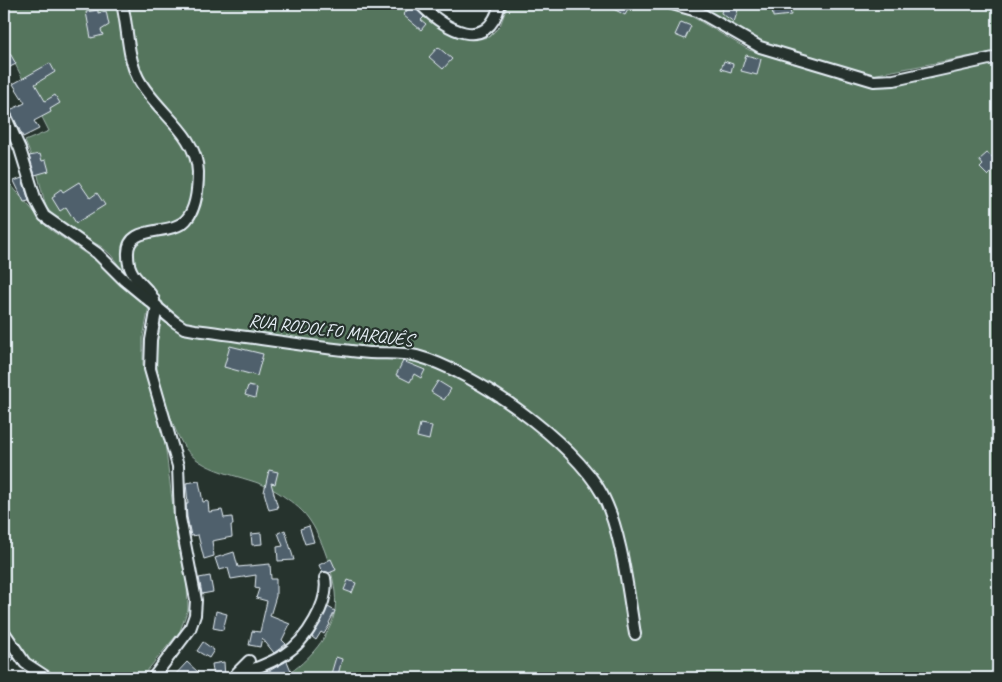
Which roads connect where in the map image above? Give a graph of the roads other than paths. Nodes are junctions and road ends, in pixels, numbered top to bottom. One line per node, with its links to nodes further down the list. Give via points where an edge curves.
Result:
1 (122, 4): 7 (street, via 138,76 158,106 189,142 198,171 195,201 186,220 166,230 137,235 129,244 131,270)
2 (420, 4): 3 (street, via 451,27 476,34 492,24)
3 (500, 4)
4 (672, 4): 5 (street, via 697,11 760,47 874,81 894,80)
5 (998, 57)
6 (4, 113): 7 (street, RUA RODOLFO MARQUÊS, via 44,216 97,253)
7 (157, 306): 10 (street, RUA RODOLFO MARQUÊS, via 179,325 190,329 360,352 415,356 493,392 569,452 602,494 616,536); 13 (street, via 150,369 178,466 180,518 196,600 190,629)
8 (325, 578): 14 (street, via 323,604 297,643 286,654)
9 (4, 632): 12 (street, via 25,663)
10 (635, 634)
11 (249, 661): 14 (street)
12 (48, 678)
13 (153, 678)
14 (232, 678)

